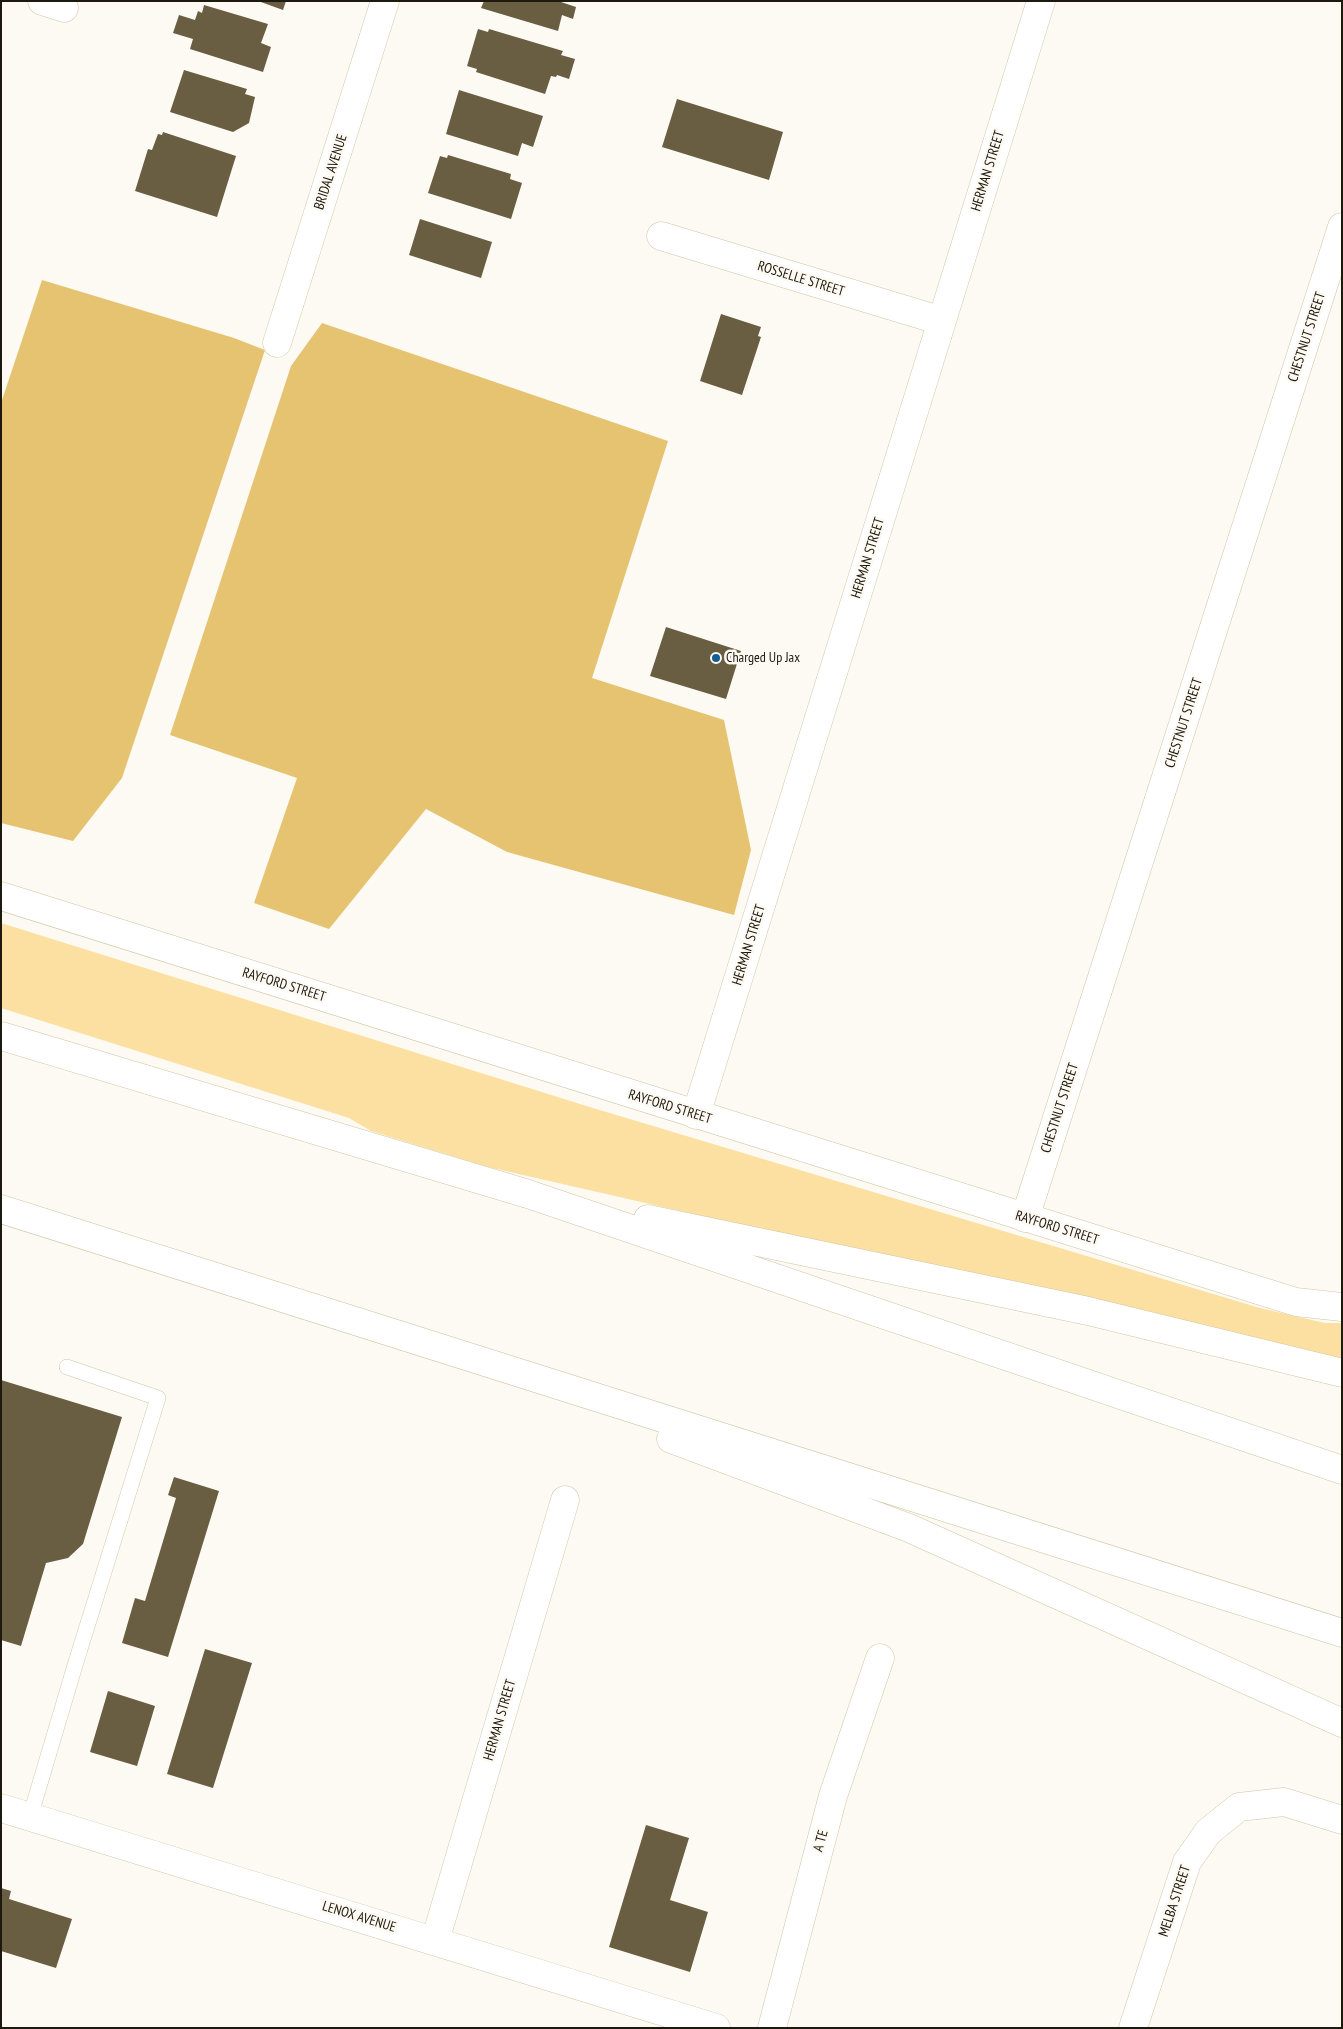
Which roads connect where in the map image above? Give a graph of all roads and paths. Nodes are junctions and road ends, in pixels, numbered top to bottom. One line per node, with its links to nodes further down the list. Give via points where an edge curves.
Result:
1 (385, 1): 6 (main road, BRIDAL AVENUE)
2 (1041, 1): 5 (main road, HERMAN STREET)
3 (1342, 227): 12 (main road, CHESTNUT STREET)
4 (661, 236): 5 (main road, ROSSELLE STREET)
5 (942, 321): 9 (main road, HERMAN STREET)
6 (277, 343)
7 (1, 896): 9 (main road, RAYFORD STREET)
8 (1, 1036): 10 (main road)
9 (696, 1115): 12 (main road, RAYFORD STREET)
10 (528, 1194): 16 (main road, via 1088,1311); 17 (main road)
11 (1, 1209): 14 (main road)
12 (1025, 1218): 13 (main road, RAYFORD STREET, via 1296,1302)
13 (1342, 1307)
14 (359, 1321): 19 (main road); 21 (main road, via 909,1528)
15 (67, 1367): 23 (lane, via 158,1398)
16 (1342, 1373)
17 (1342, 1470)
18 (565, 1500): 25 (main road, HERMAN STREET)
19 (1342, 1633)
20 (880, 1658): 27 (main road, A TE, via 833,1796)
21 (1342, 1723)
22 (1, 1808): 23 (main road, LENOX AVENUE)
23 (30, 1817): 25 (main road, LENOX AVENUE)
24 (1342, 1820): 28 (main road, MELBA STREET, via 1284,1802 1239,1807 1208,1832 1187,1862)
25 (435, 1941): 26 (main road, LENOX AVENUE)
26 (716, 2028)
27 (772, 2028)
28 (1133, 2028)

